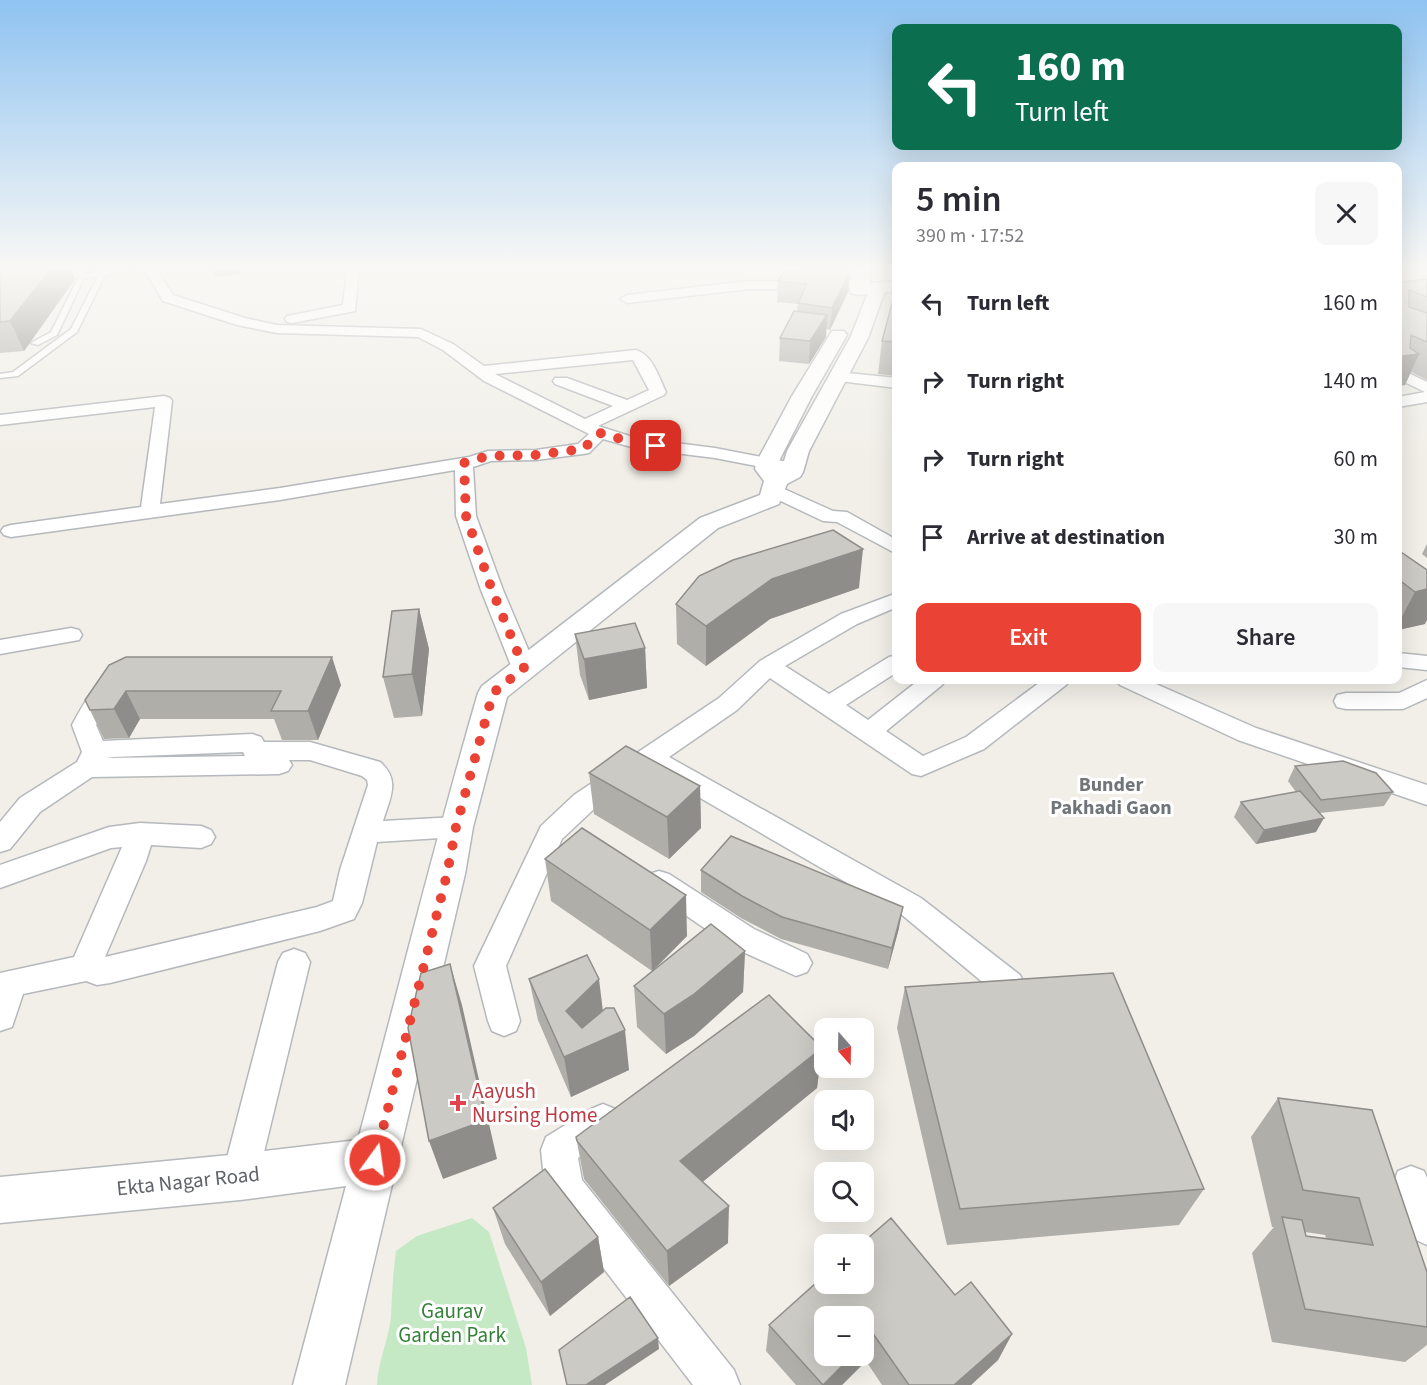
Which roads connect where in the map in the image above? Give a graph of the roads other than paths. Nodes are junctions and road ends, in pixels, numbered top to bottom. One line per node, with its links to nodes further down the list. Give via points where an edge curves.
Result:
1 (53, 334): 8 (lane)
2 (69, 334): 11 (lane, via 15,374)
3 (422, 334): 9 (street)
4 (835, 334): 22 (street, via 802,396)
5 (854, 334): 7 (lane)
6 (860, 334): 7 (street)
7 (859, 338): 12 (street)
8 (35, 343)
9 (481, 371): 18 (street, via 636,355 658,392); 20 (street)
10 (1402, 375): 15 (street)
11 (0, 376)
12 (837, 377): 14 (street); 22 (street, via 798,451)
13 (561, 381): 18 (street)
14 (892, 382)
15 (1427, 388)
16 (1427, 397): 17 (street)
17 (1402, 401)
18 (627, 406): 20 (street)
19 (0, 420): 23 (street, via 164,401)
20 (592, 430): 21 (street, via 583,449 488,456); 22 (street, via 635,443 715,453)
21 (464, 463): 23 (street); 32 (street, via 466,516)
22 (777, 477): 25 (street, via 830,517 840,516); 32 (street, via 771,499 709,523)
23 (150, 511): 24 (street)
24 (11, 531)
25 (892, 545)
26 (892, 601): 31 (street, via 849,619)
27 (71, 635): 28 (street)
28 (0, 647)
29 (1412, 662): 37 (street)
30 (892, 665): 39 (street)
31 (768, 666): 39 (street); 41 (street, via 728,704)
32 (524, 668): 44 (street, via 493,693)
33 (130, 677): 42 (street, via 110,688 84,725)
34 (929, 684): 40 (street)
35 (1053, 684): 40 (street, via 975,743 921,767)
36 (1137, 684): 43 (street, via 1248,734)
37 (1427, 686): 38 (street, via 1403,701)
38 (1346, 700)
39 (829, 705): 40 (street)
40 (869, 732)
41 (649, 757): 55 (street, via 911,906); 57 (street, via 584,802 576,826 551,833 490,966)
42 (91, 760): 45 (street, via 112,748 252,743 255,751 310,751 371,769 379,776 381,785); 48 (street, via 30,805)
43 (1427, 795)
44 (456, 827): 45 (street); 59 (street)
45 (366, 832): 53 (street, via 347,903 333,915 110,970 97,972)
46 (140, 834): 47 (street); 50 (street, via 109,838); 53 (street)
47 (201, 837)
48 (0, 841)
49 (635, 865): 52 (street, via 743,938)
50 (0, 877)
51 (294, 962): 60 (street)
52 (796, 963)
53 (86, 968): 54 (street)
54 (5, 984): 56 (street)
55 (1009, 985)
56 (0, 1017)
57 (504, 1021)
58 (626, 1106): 65 (street, via 559,1150 566,1189)
59 (375, 1160): 60 (street, Ekta Nagar Road); 64 (street)
60 (240, 1177): 62 (street, Ekta Nagar Road)
61 (1411, 1184): 63 (street)
62 (0, 1200)
63 (1427, 1226)
64 (319, 1385)
65 (719, 1385)

